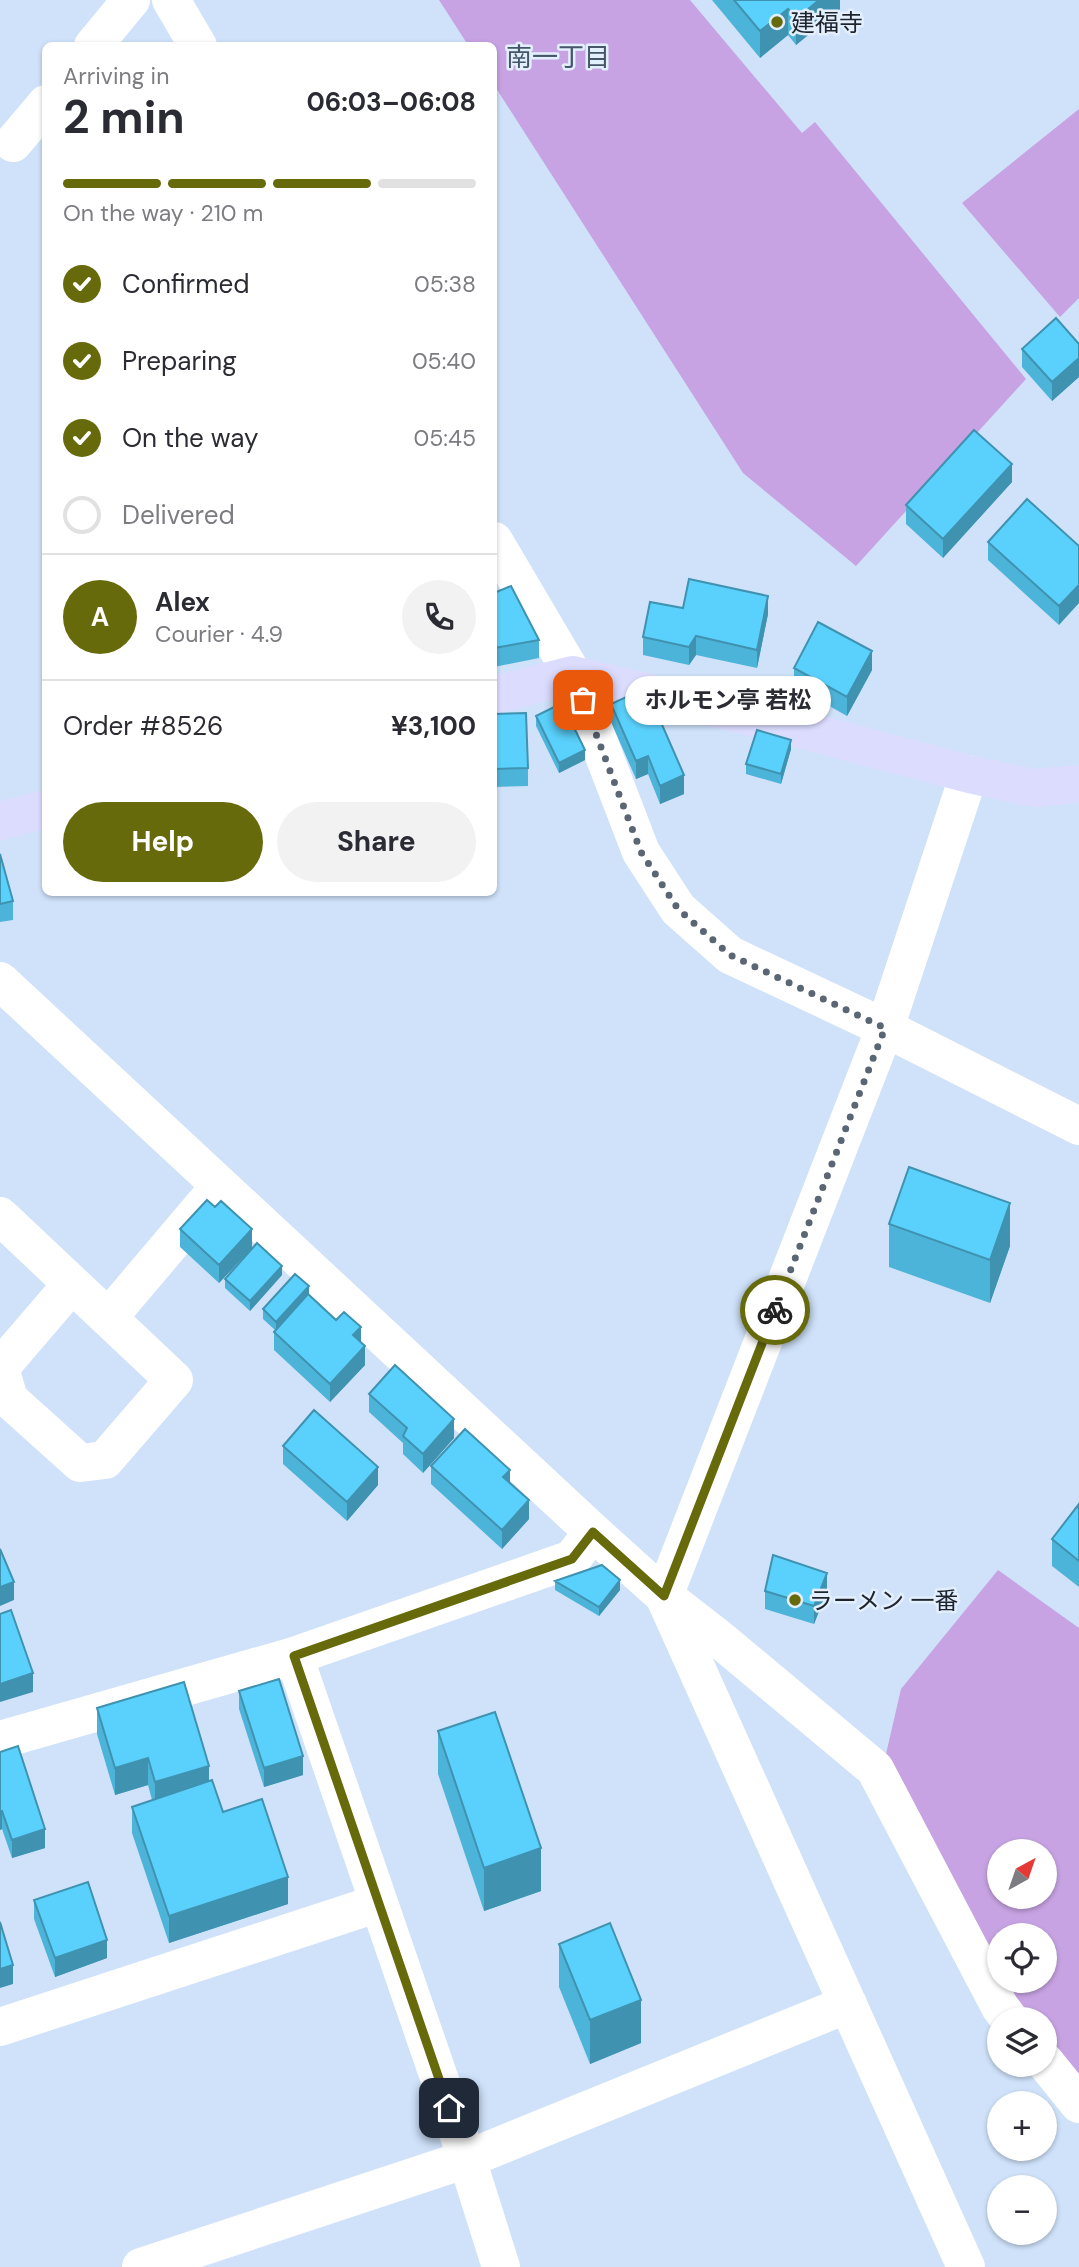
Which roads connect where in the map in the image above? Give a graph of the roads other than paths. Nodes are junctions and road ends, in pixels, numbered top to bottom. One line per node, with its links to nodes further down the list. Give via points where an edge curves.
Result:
1 (131, 0): 3 (street)
2 (171, 0): 4 (street)
3 (96, 42)
4 (196, 42)
5 (42, 109): 6 (street)
6 (13, 143)
7 (497, 546): 8 (street)
8 (573, 675): 9 (street); 10 (street); 15 (street, via 641,852 678,909 730,955)
9 (497, 694)
10 (969, 774): 11 (street, via 1033,788); 15 (street)
11 (1079, 784)
12 (42, 810): 13 (street)
13 (0, 821)
14 (0, 981): 17 (street)
15 (885, 1028): 16 (street); 22 (street)
16 (1079, 1126)
17 (220, 1186): 20 (street); 21 (street)
18 (0, 1216): 19 (street)
19 (72, 1284): 20 (street); 20 (street, via 0,1368 9,1399 80,1463 105,1461 174,1380)
20 (108, 1318)
21 (593, 1532): 22 (street); 23 (street, via 572,1559)
22 (664, 1596): 26 (street); 27 (street, via 875,1769)
23 (294, 1656): 24 (street); 25 (street)
24 (0, 1740)
25 (379, 1903): 28 (street); 31 (street)
26 (848, 2004): 31 (street); 35 (street)
27 (1000, 2007)
28 (0, 2027)
29 (1057, 2077): 30 (street)
30 (1079, 2104)
31 (467, 2159): 32 (street); 34 (street)
32 (235, 2252): 33 (street)
33 (141, 2267)
34 (502, 2267)
35 (966, 2267)

